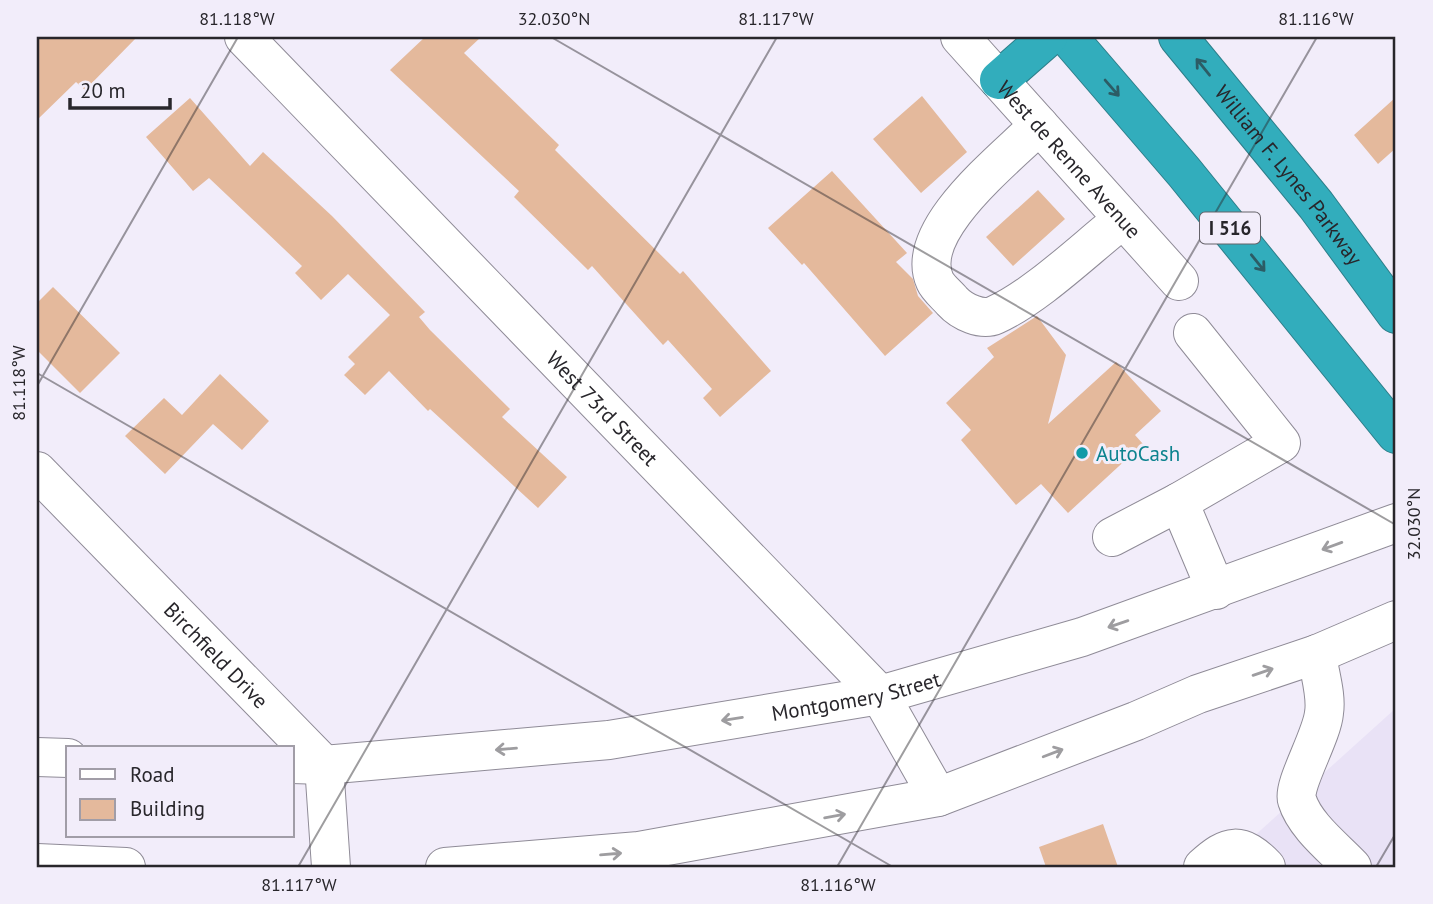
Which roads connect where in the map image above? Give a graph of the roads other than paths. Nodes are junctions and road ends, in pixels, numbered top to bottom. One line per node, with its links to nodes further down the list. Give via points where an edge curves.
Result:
1 (244, 37): 20 (street, West 73rd Street)
2 (960, 37): 6 (street, West de Renne Avenue)
3 (1048, 37): 6 (highway)
4 (1068, 37): 12 (highway, I 516, one-way to 12)
5 (1178, 37): 10 (highway, William F. Lynes Parkway, one-way to 5, via 1316,205)
6 (999, 80): 7 (street, West de Renne Avenue)
7 (1039, 125): 8 (street, West de Renne Avenue); 8 (street, via 942,224 932,248 935,280 956,305 975,315 993,316 1021,300)
8 (1123, 219): 9 (street, West de Renne Avenue)
9 (1179, 281)
10 (1396, 314)
11 (1193, 333): 14 (street, via 1281,443)
12 (1396, 434)
13 (37, 471): 21 (street, Birchfield Drive)
14 (1179, 502): 16 (street); 17 (street)
15 (1396, 523): 17 (street, Montgomery Street, one-way to 17)
16 (1112, 537)
17 (1216, 590): 20 (street, Montgomery Street, one-way to 20, via 1082,637)
18 (1396, 620): 19 (street)
19 (1317, 654): 26 (street, one-way to 19, via 1198,694); 34 (street, via 1325,712 1311,759 1295,787 1297,801 1310,823)
20 (880, 695): 25 (street, Montgomery Street, one-way to 25, via 609,740); 26 (street, West 73rd Street)
21 (290, 746)
22 (294, 750): 25 (street, Birchfield Drive)
23 (37, 757): 24 (street)
24 (66, 758)
25 (308, 765): 31 (street)
26 (938, 797): 29 (street, one-way to 26, via 639,851)
27 (1208, 862): 33 (street, via 1221,850 1236,848)
28 (37, 863): 30 (street)
29 (528, 864): 32 (street)
30 (126, 867)
31 (331, 867)
32 (446, 867)
33 (1266, 867)
34 (1352, 867)

